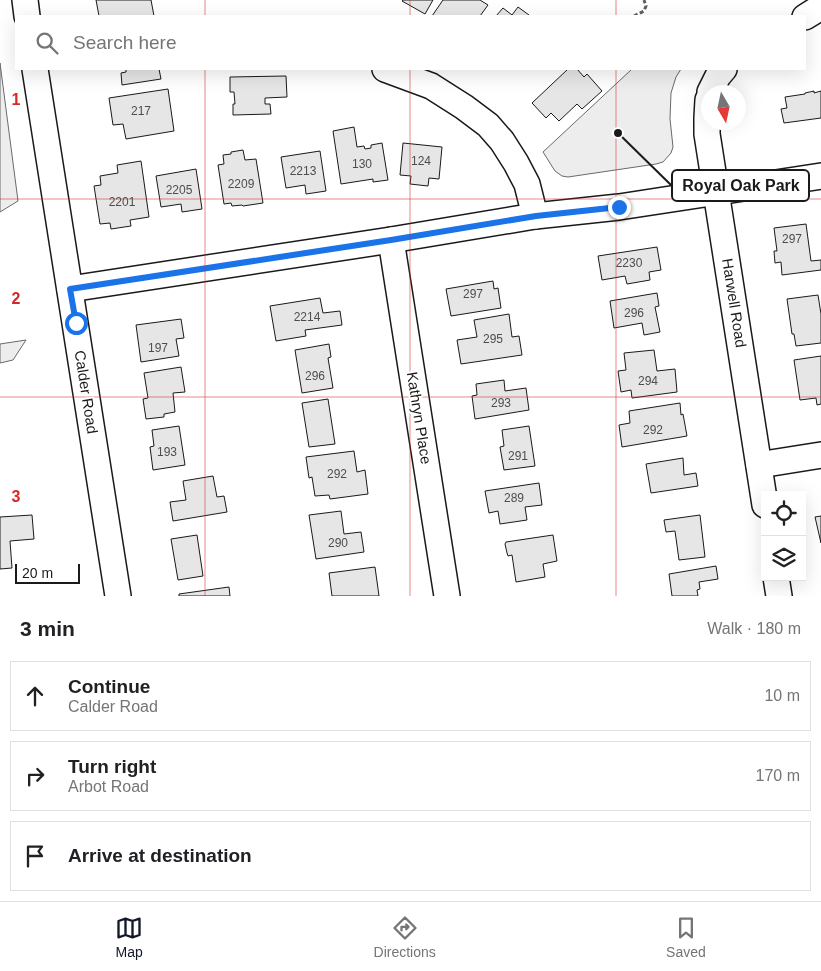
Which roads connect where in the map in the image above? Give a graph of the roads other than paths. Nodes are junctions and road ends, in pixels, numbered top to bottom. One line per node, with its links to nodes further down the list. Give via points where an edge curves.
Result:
1 (24, 0): 3 (street)
2 (821, 7): 4 (street)
3 (27, 15)
4 (806, 16)
5 (35, 70): 14 (street, Calder Road)
6 (388, 70): 12 (street, via 431,86 488,125 502,140 520,170)
7 (723, 70): 8 (street)
8 (714, 85)
9 (707, 130): 11 (street, Harwell Road)
10 (821, 176): 11 (street)
11 (716, 191): 12 (street, via 619,207); 16 (street, Harwell Road)
12 (536, 216): 13 (street)
13 (391, 240): 14 (street); 20 (street, Kathryn Place)
14 (70, 289): 19 (street, Calder Road)
15 (821, 455): 16 (street)
16 (759, 465): 17 (street, Harwell Road)
17 (763, 491)
18 (777, 581): 21 (street)
19 (117, 596)
20 (447, 596)
21 (779, 596)

